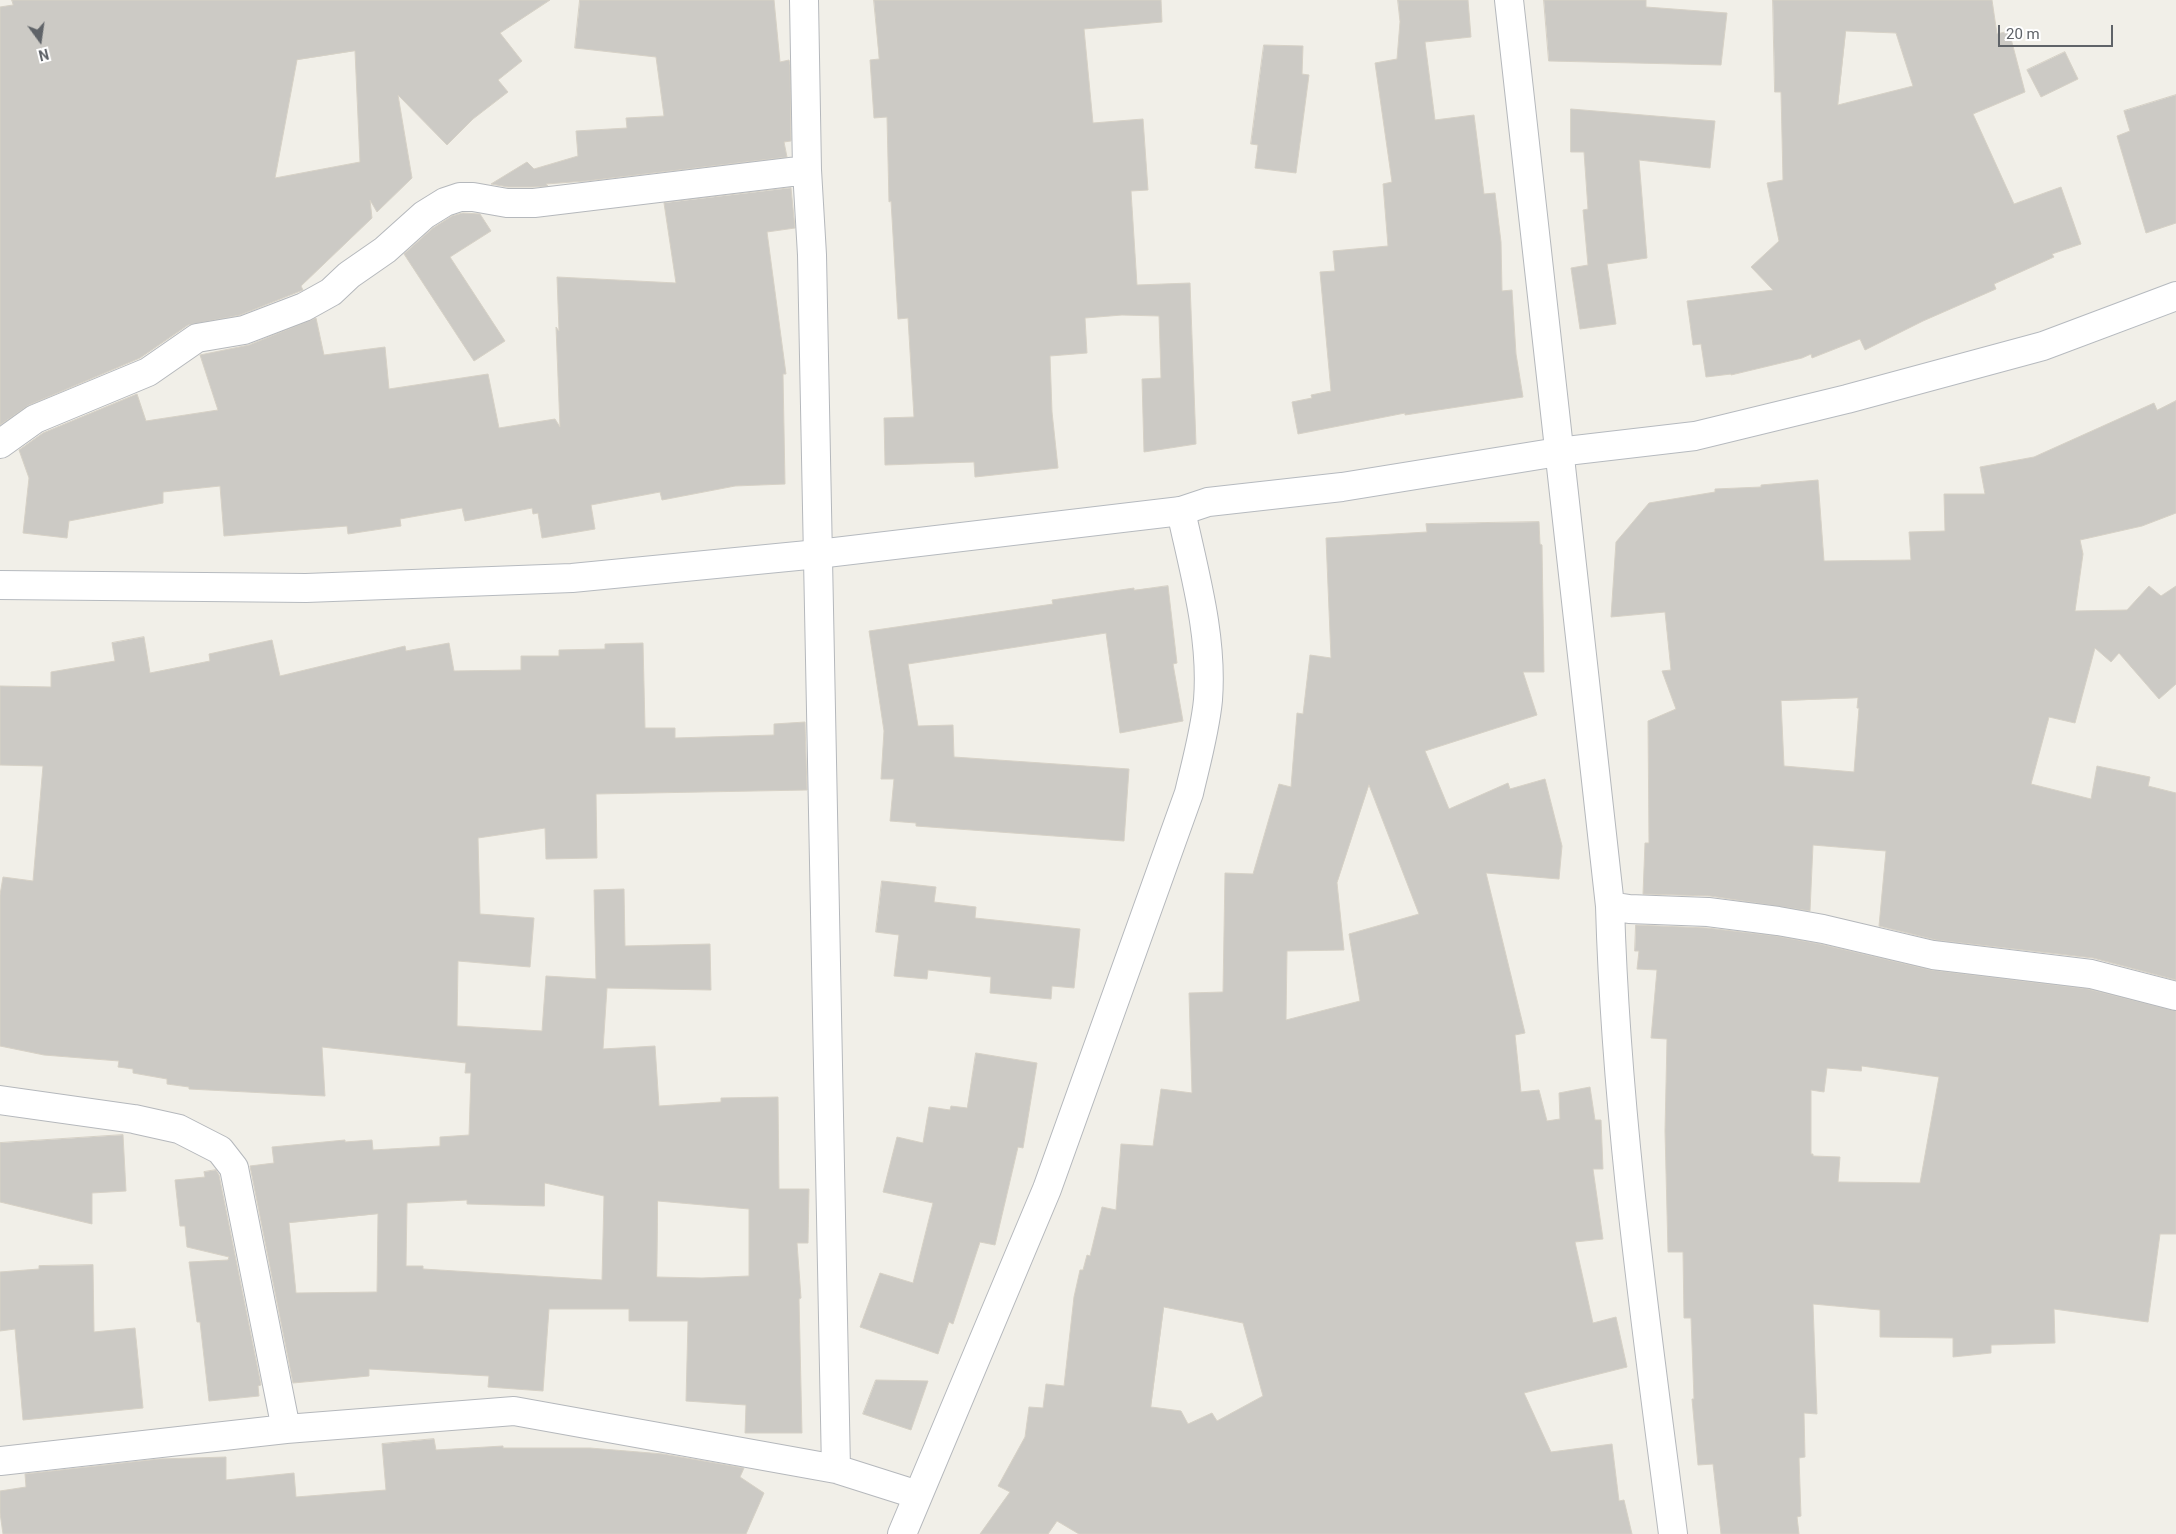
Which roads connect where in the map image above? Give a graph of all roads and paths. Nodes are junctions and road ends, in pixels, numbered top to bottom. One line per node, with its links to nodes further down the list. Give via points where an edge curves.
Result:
1 (804, 0): 3 (street)
2 (1509, 0): 6 (street)
3 (807, 170): 5 (street, via 534,203 507,204 473,197 445,202 424,215 331,292 304,307 244,330 197,338 148,372 35,419); 8 (street, via 812,254)
4 (2176, 296): 6 (street, via 2043,346 1847,399 1695,436)
5 (0, 444)
6 (1558, 452): 7 (street, via 1342,488 1208,502); 10 (street)
7 (1180, 511): 8 (street); 16 (street, via 1202,609 1208,659 1208,700 1189,793 1047,1189)
8 (818, 554): 9 (street, via 552,579 306,588); 15 (street)
9 (0, 585)
10 (1610, 906): 11 (street, via 1708,912 1778,921 1933,955 2091,974); 18 (street, via 1612,984 1629,1179)
11 (2176, 996)
12 (0, 1100): 13 (street, via 179,1129 220,1150 234,1168)
13 (286, 1429): 14 (street); 15 (street, via 514,1411)
14 (0, 1460)
15 (836, 1469): 16 (street)
16 (918, 1495): 17 (street)
17 (902, 1534)
18 (1673, 1534)

